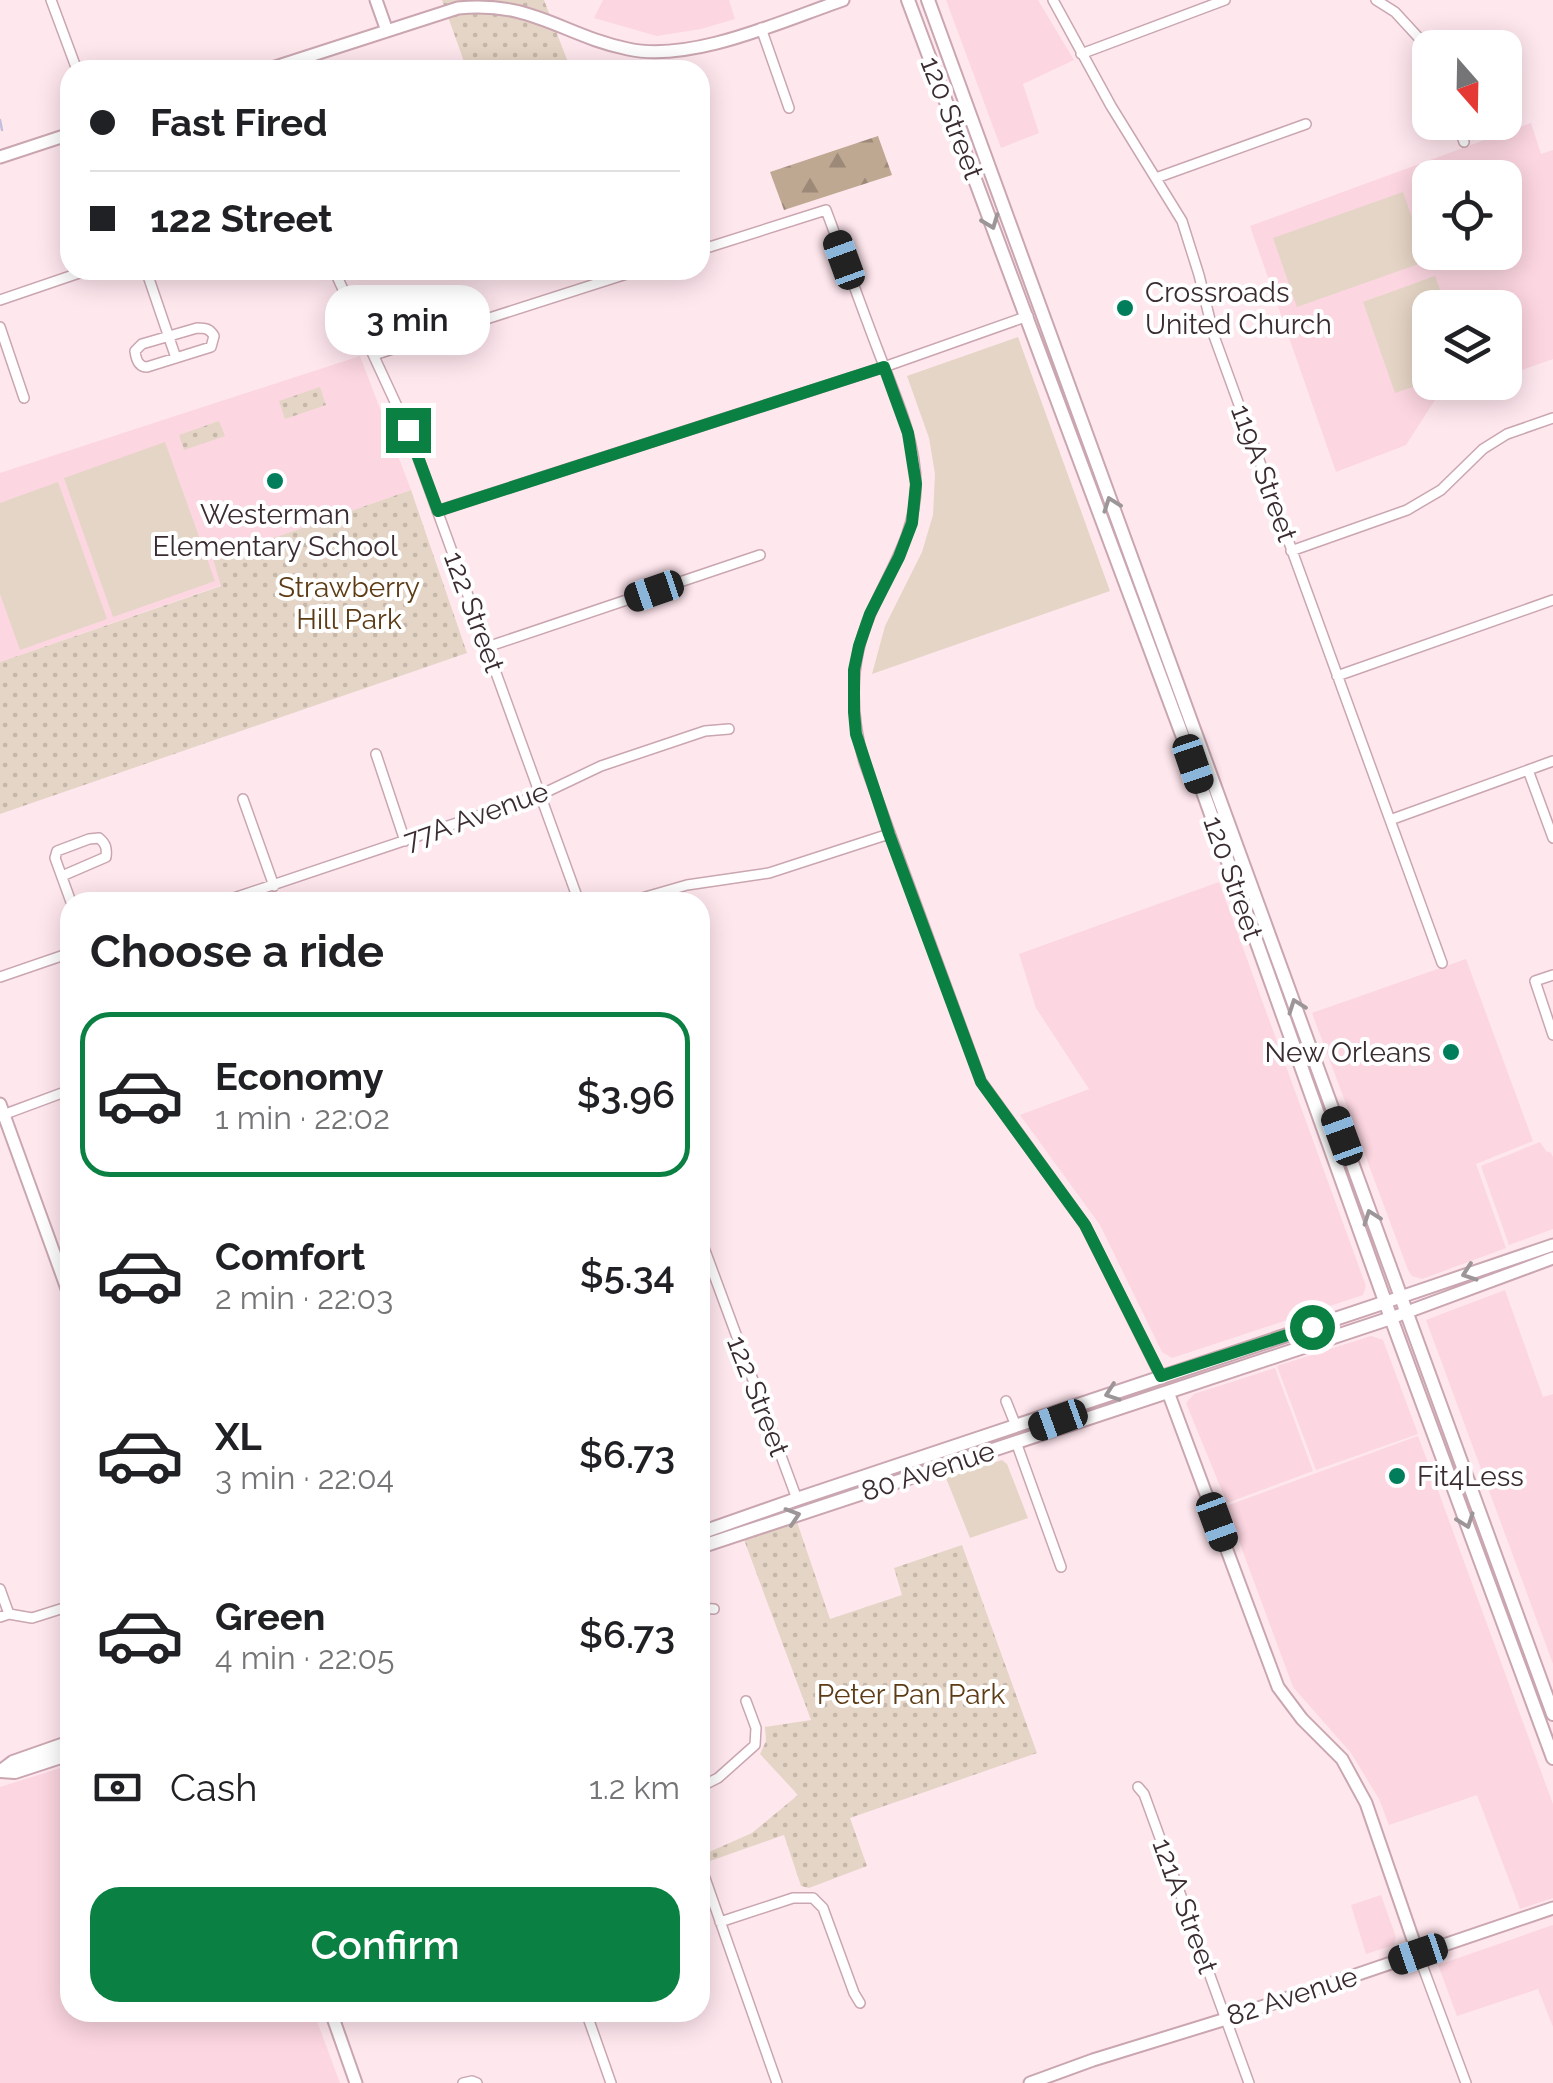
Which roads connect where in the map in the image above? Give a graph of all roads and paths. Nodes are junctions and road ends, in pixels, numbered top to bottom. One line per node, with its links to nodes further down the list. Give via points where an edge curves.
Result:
1 (51, 0): 13 (street)
2 (376, 0): 11 (street)
3 (843, 0): 9 (street)
4 (908, 0): 26 (main road, 120 Street, one-way to 26)
5 (928, 0): 26 (main road, 120 Street)
6 (1053, 0): 12 (street, 119A Street)
7 (1225, 0): 12 (street)
8 (1376, 0): 10 (street)
9 (761, 28): 11 (street, via 660,53 628,50 514,8 488,6 458,8); 15 (street)
10 (1412, 30)
11 (387, 31): 14 (street)
12 (1081, 54): 19 (street, 119A Street)
13 (72, 60)
14 (297, 60)
15 (789, 108)
16 (1306, 124): 19 (street)
17 (60, 137): 18 (street)
18 (0, 157)
19 (1156, 178): 35 (street, 119A Street, via 1182,221 1214,336)
20 (710, 247): 31 (street, via 826,210)
21 (60, 280): 25 (street)
22 (149, 280): 28 (street)
23 (339, 280): 29 (street, 122 Street)
24 (608, 280): 29 (street)
25 (0, 300)
26 (1034, 314): 31 (street); 37 (main road, 120 Street); 39 (main road, 120 Street, one-way to 26)
27 (0, 327): 32 (street)
28 (168, 336): 30 (street); 30 (street, via 142,344 136,360 144,367); 30 (street, via 203,328 214,336 211,347)
29 (374, 355): 34 (street, 122 Street)
30 (176, 358)
31 (884, 367): 34 (street); 52 (street, via 908,433 916,484 912,523 859,646 854,712)
32 (24, 398)
33 (1553, 418): 35 (street, via 1483,449 1441,490 1406,510)
34 (438, 511): 40 (street, 122 Street)
35 (1291, 551): 41 (street, 119A Street)
36 (760, 555): 40 (street)
37 (1130, 596): 39 (main road); 45 (main road, 120 Street)
38 (1553, 600): 41 (street)
39 (1161, 640): 50 (main road, 120 Street)
40 (486, 648): 47 (street, 122 Street)
41 (1337, 676): 49 (street, 119A Street)
42 (730, 729): 47 (street, 77A Avenue, via 601,766)
43 (376, 754): 54 (street)
44 (1553, 761): 46 (street)
45 (1193, 764): 50 (main road); 51 (main road, 120 Street)
46 (1528, 770): 49 (street); 53 (street)
47 (540, 795): 54 (street, 77A Avenue); 60 (street, 122 Street)
48 (243, 799): 56 (street)
49 (1390, 820): 63 (street, 119A Street)
50 (1228, 823): 57 (main road, 120 Street)
51 (1217, 833): 57 (main road); 74 (main road, 120 Street)
52 (889, 834): 61 (street, via 770,873); 77 (street, via 981,1082 1085,1225)
53 (1553, 838)
54 (405, 841): 56 (street, 77A Avenue)
55 (62, 876): 55 (street, via 56,852 89,839 104,841 106,858); 58 (street)
56 (274, 886): 59 (street, 77A Avenue)
57 (1253, 889): 73 (main road, 120 Street, one-way to 57)
58 (68, 892)
59 (254, 892)
60 (575, 892)
61 (663, 892)
62 (60, 955): 65 (street)
63 (1442, 963)
64 (1553, 975): 66 (street, via 1535,981)
65 (0, 976)
66 (1553, 1035)
67 (60, 1093): 68 (street)
68 (1, 1112): 72 (street)
69 (1553, 1244): 73 (street, 80 Avenue, one-way to 73)
70 (1553, 1258): 75 (street, 80 Avenue)
71 (710, 1264): 84 (street, 122 Street)
72 (60, 1270)
73 (1400, 1297): 74 (street, 80 Avenue); 75 (main road, 120 Street)
74 (1386, 1302): 76 (main road, 120 Street); 77 (main road, 80 Avenue)
75 (1406, 1312): 76 (street, 80 Avenue); 90 (main road, 120 Street)
76 (1391, 1318): 78 (main road, 80 Avenue); 88 (main road, 120 Street, one-way to 88)
77 (1161, 1376): 78 (street); 80 (main road, 80 Avenue, one-way to 80)
78 (1168, 1392): 82 (main road, 80 Avenue); 108 (street, via 1278,1687 1342,1759 1366,1803)
79 (1006, 1401): 81 (street)
80 (1064, 1410): 81 (main road, 80 Avenue); 82 (main road)
81 (1016, 1426): 83 (main road, via 1004,1439); 84 (main road, 80 Avenue)
82 (1016, 1442): 83 (main road, 80 Avenue); 87 (street)
83 (917, 1474): 86 (main road, 80 Avenue, one-way to 83)
84 (797, 1498): 85 (main road, 80 Avenue)
85 (710, 1529)
86 (710, 1544)
87 (1061, 1567)
88 (1487, 1580): 90 (main road); 95 (main road, 120 Street)
89 (0, 1590): 94 (street)
90 (1512, 1603): 96 (main road, 120 Street)
91 (60, 1609): 94 (street, via 32,1618)
92 (710, 1609): 93 (street)
93 (714, 1609)
94 (4, 1615)
95 (1504, 1625): 96 (main road); 101 (main road, 120 Street)
96 (1529, 1649): 98 (main road, 120 Street)
97 (746, 1701): 103 (street, via 755,1745)
98 (1553, 1714)
99 (60, 1746): 102 (main road)
100 (60, 1757): 102 (main road)
101 (1553, 1758)
102 (0, 1771)
103 (710, 1782)
104 (1138, 1787): 110 (street, 121A Street)
105 (710, 1894): 107 (street)
106 (1553, 1908): 108 (street, 82 Avenue)
107 (720, 1922): 109 (street, via 809,1896 824,1908); 117 (street)
108 (1418, 1954): 110 (street, 82 Avenue); 120 (street)
109 (860, 2003)
110 (1226, 2018): 118 (street, 82 Avenue); 119 (street, 121A Street)
111 (334, 2022): 113 (street)
112 (590, 2022): 116 (street)
113 (356, 2083)
114 (463, 2083): 115 (street)
115 (476, 2083)
116 (611, 2083)
117 (778, 2083)
118 (1030, 2083)
119 (1249, 2083)
120 (1466, 2083)

